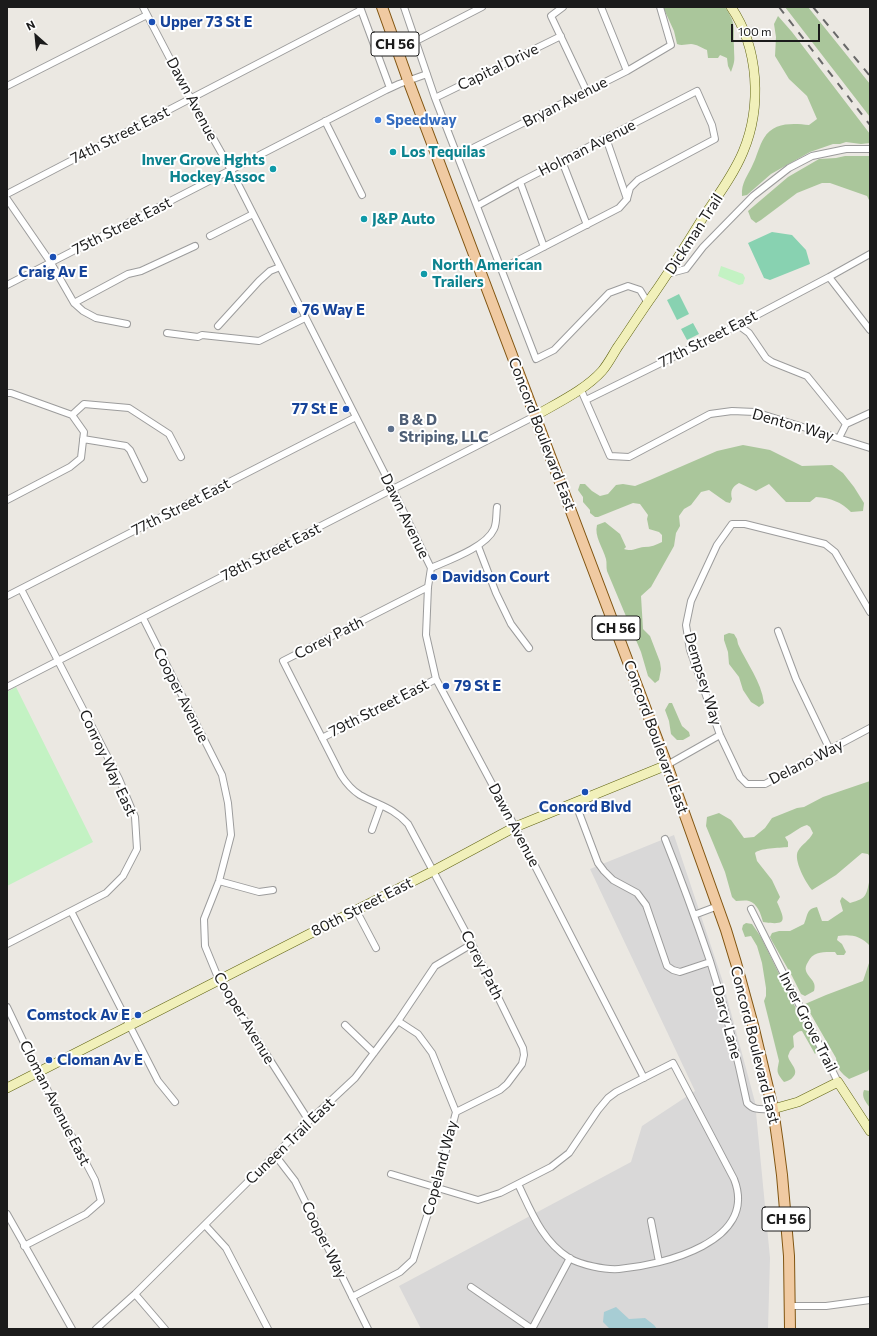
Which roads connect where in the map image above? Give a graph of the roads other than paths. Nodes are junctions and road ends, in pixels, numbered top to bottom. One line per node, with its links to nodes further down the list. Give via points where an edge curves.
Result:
1 (143, 7): 10 (street, Dawn Avenue)
2 (382, 7): 15 (main road, Concord Boulevard East / CH 56)
3 (404, 7): 12 (street)
4 (482, 7): 12 (street)
5 (564, 7): 11 (street, via 551,16)
6 (602, 7): 13 (street)
7 (660, 7): 13 (street, Bryan Avenue, via 671,45)
8 (731, 7): 42 (street, Dickman Trail, via 745,34 755,76 755,100 749,135 743,153 728,180)
9 (361, 8): 17 (street); 20 (street, 74th Street East)
10 (147, 15): 16 (street); 20 (street, Dawn Avenue)
11 (561, 36): 18 (street); 19 (street, Capital Drive)
12 (416, 41): 14 (street)
13 (627, 71): 18 (street, Bryan Avenue)
14 (427, 74): 15 (street, 75th Street East); 19 (street)
15 (408, 80): 17 (street, 75th Street East); 58 (main road, Concord Boulevard East / CH 56)
16 (7, 86)
17 (390, 88): 21 (street, 75th Street East)
18 (587, 92): 24 (street, Bryan Avenue)
19 (435, 98): 24 (street)
20 (191, 99): 26 (street, Dawn Avenue); 28 (street, 74th Street East)
21 (325, 121): 26 (street, 75th Street East); 29 (street)
22 (606, 138): 25 (street, Holman Avenue); 31 (street); 31 (street, Holman Avenue, via 697,91 712,125 715,139 638,180 630,188)
23 (870, 149): 42 (street, via 846,149 812,156 789,168 753,196 703,247 686,269)
24 (457, 156): 32 (street)
25 (562, 161): 27 (street, Holman Avenue); 34 (street)
26 (231, 170): 33 (street, Dawn Avenue); 39 (street, 75th Street East)
27 (520, 182): 32 (street, Holman Avenue); 37 (street)
28 (7, 194)
29 (362, 195)
30 (7, 199): 39 (street)
31 (627, 199): 34 (street, via 619,208)
32 (477, 206): 41 (street)
33 (253, 214): 35 (street); 40 (street, Dawn Avenue)
34 (587, 225): 37 (street)
35 (210, 236)
36 (195, 246): 45 (street, via 141,271 128,274)
37 (544, 247): 41 (street)
38 (870, 254): 43 (street, 77th Street East)
39 (51, 263): 44 (street, 75th Street East); 45 (street)
40 (280, 267): 47 (street, Dawn Avenue); 50 (street, via 270,271 259,281)
41 (501, 269): 46 (street, via 536,359 554,350 609,293 628,286 640,290)
42 (667, 274): 46 (street, Dickman Trail)
43 (829, 277): 49 (street, 77th Street East); 51 (street)
44 (7, 285)
45 (74, 303): 48 (street, via 96,318)
46 (648, 303): 53 (street, Dickman Trail, via 602,371)
47 (306, 318): 52 (street, via 260,341 202,335 198,338); 59 (street, Dawn Avenue)
48 (128, 324)
49 (738, 325): 55 (street, 77th Street East); 60 (street, via 749,333 766,358 807,376)
50 (218, 326)
51 (870, 330)
52 (167, 333)
53 (580, 390): 55 (street); 58 (street, Dickman Trail)
54 (7, 393): 57 (street)
55 (586, 400): 61 (street, Denton Way, via 610,456 629,457 710,414 732,411 755,412)
56 (870, 413): 60 (street)
57 (72, 415): 62 (street, via 84,432); 64 (street, via 84,404 129,408 169,434)
58 (535, 416): 66 (street, 78th Street East); 85 (main road, Concord Boulevard East / CH 56)
59 (356, 417): 66 (street, Dawn Avenue); 72 (street, 77th Street East)
60 (846, 424): 61 (street)
61 (839, 438): 63 (street, Denton Way)
62 (83, 439): 65 (street, via 126,446); 67 (street, via 81,458 70,467)
63 (870, 448)
64 (181, 457)
65 (144, 480)
66 (393, 490): 70 (street, Dawn Avenue); 75 (street, 78th Street East)
67 (7, 500)
68 (497, 507): 69 (street, via 495,528)
69 (478, 546): 70 (street); 77 (street, via 508,618)
70 (431, 568): 71 (street, Dawn Avenue)
71 (428, 587): 79 (street, Dawn Avenue, via 426,634); 83 (street, Corey Path, via 283,661)
72 (21, 589): 73 (street, 77th Street East); 78 (street, Conroy Way East)
73 (7, 596)
74 (870, 612): 82 (street, Dempsey Way, via 835,552 824,544 745,524 732,524 717,545 691,601 686,625 690,650)
75 (143, 618): 78 (street, 78th Street East); 92 (street, Cooper Avenue, via 222,774 228,803 230,835)
76 (778, 631): 84 (street, via 796,679)
77 (529, 648)
78 (58, 661): 80 (street, 78th Street East); 97 (street, Conroy Way East, via 119,779 135,817 136,849 123,876 106,893)
79 (436, 679): 83 (street, 79th Street East); 88 (street, Dawn Avenue)
80 (7, 687)
81 (870, 728): 84 (street, Delano Way)
82 (720, 735): 84 (street, Delano Way, via 740,777 747,784 765,784); 85 (street, 80th Street East)
83 (322, 738): 87 (street, Corey Path, via 350,787)
84 (830, 750)
85 (668, 765): 86 (street, 80th Street East); 94 (main road, Concord Boulevard East / CH 56)
86 (575, 802): 88 (street, 80th Street East); 102 (street, via 598,863 604,872 612,880 637,893 646,904 667,966 680,972)
87 (381, 805): 89 (street); 91 (street, Corey Path, via 400,815 408,824)
88 (515, 827): 91 (street, 80th Street East); 110 (street, Dawn Avenue)
89 (372, 830)
90 (665, 839): 98 (street, Darcy Lane)
91 (433, 871): 96 (street, 80th Street East); 100 (street, Corey Path)
92 (219, 881): 93 (street, via 259,892); 103 (street, Cooper Avenue, via 204,920 205,946)
93 (273, 890)
94 (718, 906): 98 (street); 114 (main road, Concord Boulevard East / CH 56, via 744,992)
95 (751, 909): 111 (street, Inver Grove Trail)
96 (356, 910): 101 (street); 103 (street, 80th Street East)
97 (71, 912): 99 (street, Conroy Way East); 107 (street)
98 (694, 915): 102 (street, Darcy Lane)
99 (7, 944)
100 (472, 944): 105 (street, Cuneen Trail East, via 435,966); 115 (street, Corey Path, via 523,1048 524,1055 522,1064 500,1090)
101 (376, 948)
102 (710, 962): 114 (street, Darcy Lane, via 747,1102 756,1109)
103 (219, 980): 107 (street, 80th Street East); 116 (street, Cooper Avenue)
104 (7, 1007): 109 (street, Cloman Avenue East)
105 (398, 1022): 108 (street, Cuneen Trail East); 115 (street, Copeland Way, via 418,1034 432,1052)
106 (344, 1025): 108 (street)
107 (129, 1026): 109 (street, 80th Street East); 113 (street, via 158,1081)
108 (374, 1052): 116 (street, Cuneen Trail East, via 355,1078)
109 (38, 1072): 112 (street, 80th Street East); 125 (street, Cloman Avenue East, via 94,1180 101,1200 86,1214)
110 (644, 1078): 120 (street, via 608,1098 569,1153 551,1167); 127 (street, via 673,1063 734,1179 738,1192 738,1205 731,1223 721,1234 692,1251)
111 (838, 1082): 114 (street, via 798,1102); 117 (street, Inver Grove Trail)
112 (7, 1088)
113 (175, 1102)
114 (773, 1109): 132 (main road, Concord Boulevard East / CH 56, via 786,1212)
115 (456, 1112): 121 (street, Copeland Way)
116 (309, 1121): 118 (street, Cuneen Trail East)
117 (870, 1131)
118 (275, 1155): 124 (street, Cuneen Trail East); 130 (street, Cooper Way, via 295,1181)
119 (391, 1174): 121 (street)
120 (518, 1184): 121 (street, via 478,1200); 126 (street, via 544,1235)
121 (436, 1188): 130 (street, Copeland Way, via 413,1260 400,1272)
122 (7, 1214): 125 (street)
123 (651, 1221): 127 (street)
124 (205, 1225): 129 (street, Cuneen Trail East); 136 (street, via 226,1248)
125 (24, 1246): 133 (street)
126 (570, 1258): 127 (street, via 612,1269); 138 (street)
127 (659, 1262)
128 (471, 1287): 138 (street)
129 (135, 1294): 134 (street, Cuneen Trail East); 135 (street)
130 (352, 1297): 137 (street, Cooper Way)
131 (870, 1300): 132 (street, via 826,1306)
132 (790, 1306): 139 (main road, Concord Boulevard East / CH 56)
133 (72, 1329)
134 (96, 1329)
135 (164, 1329)
136 (268, 1329)
137 (368, 1329)
138 (532, 1329)
139 (790, 1329)

